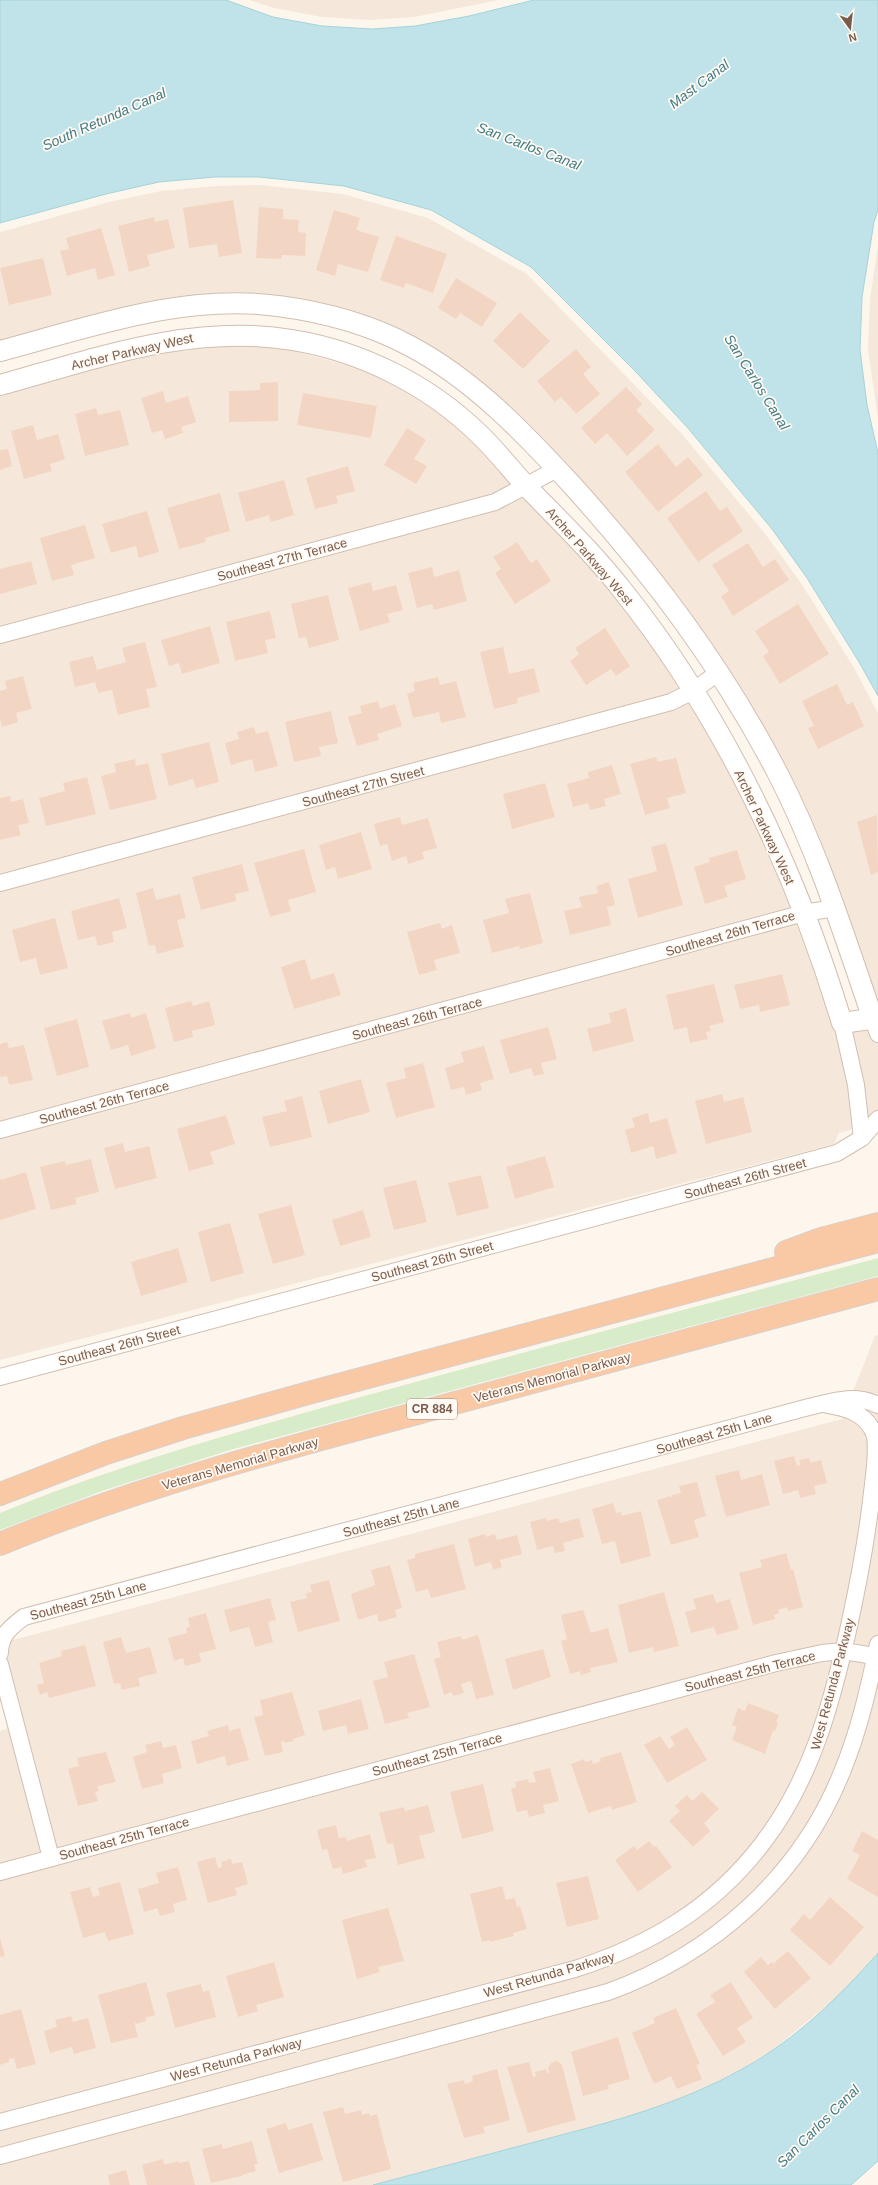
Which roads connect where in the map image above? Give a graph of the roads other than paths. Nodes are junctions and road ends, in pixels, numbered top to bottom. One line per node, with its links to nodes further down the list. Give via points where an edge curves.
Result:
1 (0, 351): 3 (street, via 121,319 209,304 231,302 277,305 322,313 367,326 432,358 470,385 504,414)
2 (0, 385): 4 (street, Archer Parkway West, via 107,355 198,336 261,336 292,340 353,356 387,370 419,388 449,408 477,432)
3 (557, 469): 4 (street, Southeast 27th Terrace); 6 (street, via 615,533 668,598)
4 (527, 487): 5 (street, Southeast 27th Terrace, via 495,502); 7 (street, Archer Parkway West, via 562,520 623,591)
5 (0, 635)
6 (719, 672): 7 (street, Southeast 27th Street); 9 (street, via 777,773 811,845)
7 (693, 691): 8 (street, Southeast 27th Street, via 671,702); 10 (street, Archer Parkway West, via 757,802)
8 (0, 883)
9 (835, 908): 10 (street, Southeast 26th Terrace); 12 (street)
10 (804, 913): 11 (street, Archer Parkway West); 14 (street, Southeast 26th Terrace)
11 (842, 1023): 12 (street); 15 (street, Archer Parkway West, via 856,1085)
12 (876, 1023)
13 (878, 1119): 15 (street)
14 (0, 1130)
15 (862, 1138): 20 (street, Southeast 26th Street, via 837,1153)
16 (878, 1224): 19 (highway, via 822,1239)
17 (878, 1241): 19 (highway)
18 (878, 1289): 24 (highway, Veterans Memorial Parkway / CR 884, via 213,1470 115,1500)
19 (654, 1301): 23 (highway, via 183,1428 106,1453)
20 (0, 1377)
21 (823, 1404): 22 (street, via 846,1398 866,1399); 26 (street, West Retunda Parkway, via 847,1409 867,1421 875,1436 877,1449 858,1585); 27 (street, Southeast 25th Lane, via 24,1617 9,1628 0,1644)
22 (878, 1405)
23 (0, 1494)
24 (0, 1544)
25 (877, 1650): 26 (street, Southeast 25th Terrace); 32 (street, via 860,1717 842,1772 801,1848 783,1872 742,1915 719,1934 671,1964 608,1992)
26 (843, 1652): 29 (street, Southeast 25th Terrace, via 822,1653 776,1663); 31 (street, West Retunda Parkway, via 816,1748 779,1821 752,1856 720,1890 696,1910 649,1940 613,1957 575,1969)
27 (0, 1653)
28 (0, 1664): 29 (street)
29 (51, 1858): 30 (street, Southeast 25th Terrace)
30 (0, 1872)
31 (0, 2122)
32 (0, 2156)

